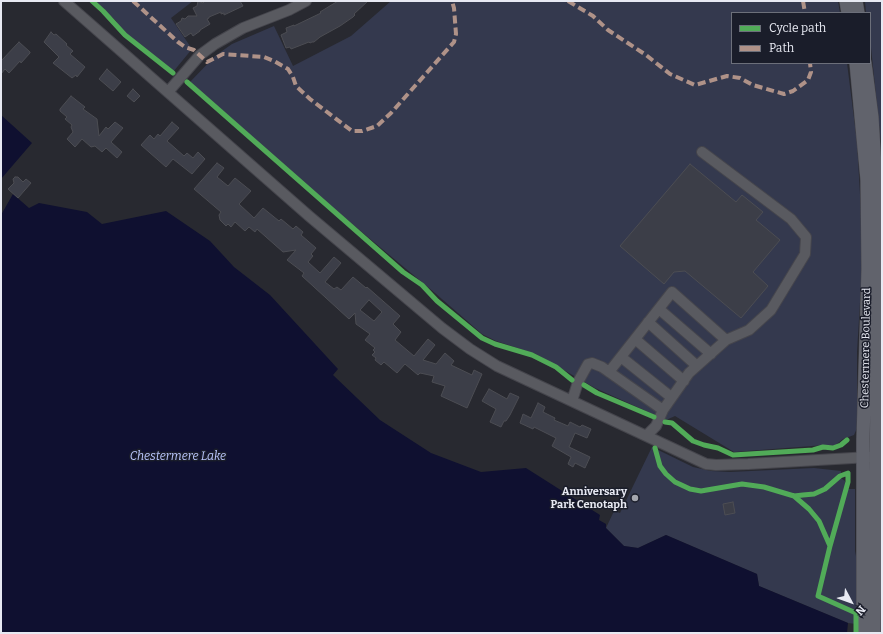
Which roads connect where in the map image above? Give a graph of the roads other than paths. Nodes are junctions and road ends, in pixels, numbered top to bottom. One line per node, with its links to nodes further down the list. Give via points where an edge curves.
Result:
1 (64, 1): 9 (street)
2 (306, 1): 9 (street, via 243,28 215,44 200,56)
3 (846, 1): 5 (main road)
4 (857, 1): 6 (main road)
5 (848, 12)
6 (859, 12)
7 (856, 64): 24 (main road, Chestermere Boulevard, via 867,180)
8 (865, 64): 24 (main road, Chestermere Boulevard, via 872,117 880,232)
9 (168, 92): 21 (street, via 442,328 497,366)
10 (702, 152): 14 (street, via 791,219 806,236 805,254 771,310 749,330)
11 (659, 309): 12 (street); 14 (street, via 672,292); 15 (street)
12 (648, 322): 13 (street); 17 (street)
13 (635, 339): 16 (street); 19 (street)
14 (726, 340): 15 (street)
15 (711, 354): 17 (street)
16 (621, 357): 18 (street); 20 (street)
17 (697, 366): 19 (street)
18 (609, 372): 21 (street, via 592,362 588,364 578,382); 22 (street)
19 (684, 381): 20 (street)
20 (672, 397): 22 (street)
21 (572, 401): 23 (street)
22 (663, 410): 23 (street, via 656,426)
23 (647, 435): 24 (street, via 694,459 716,465)
24 (876, 456): 25 (main road, Chestermere Boulevard); 26 (main road, Chestermere Boulevard)
25 (863, 633)
26 (874, 633)

